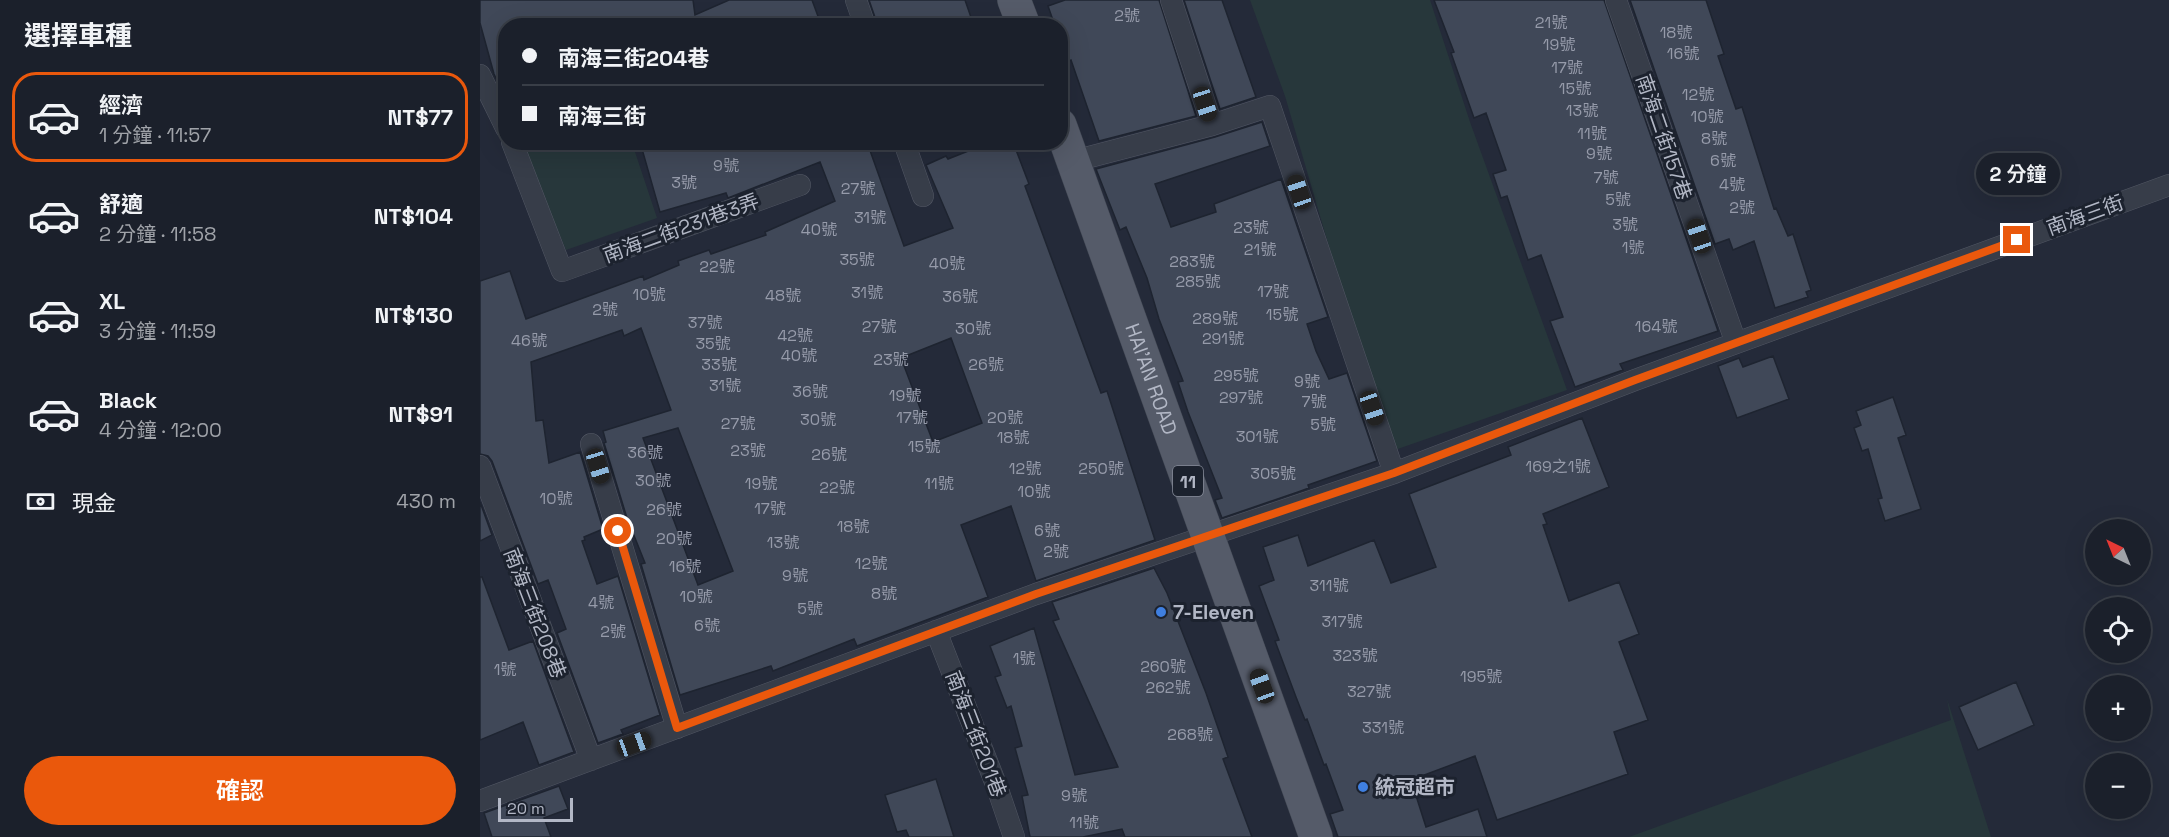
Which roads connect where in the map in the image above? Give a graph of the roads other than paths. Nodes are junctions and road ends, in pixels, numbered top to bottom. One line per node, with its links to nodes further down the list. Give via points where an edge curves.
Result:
1 (856, 0): 5 (street)
2 (1014, 0): 6 (main road)
3 (1171, 0): 9 (street)
4 (1617, 0): 17 (street, 南海二街157巷)
5 (862, 18)
6 (1021, 18)
7 (480, 75): 8 (street)
8 (498, 112)
9 (1212, 125): 13 (street); 20 (street, via 1270,106)
10 (1068, 145): 13 (main road, HAI'AN ROAD / 11)
11 (515, 150): 14 (street, 南海二街231巷3弄, via 562,271)
12 (907, 150): 16 (street)
13 (1074, 160): 21 (main road, HAI'AN ROAD / 11)
14 (800, 185)
15 (2169, 185): 17 (street, 南海三街)
16 (923, 196)
17 (1736, 343): 20 (street, 南海三街)
18 (591, 444): 23 (street)
19 (480, 466): 24 (street, 南海三街208巷)
20 (1394, 473): 21 (street, 南海三街)
21 (1207, 535): 22 (street, 南海三街); 27 (main road, HAI'AN ROAD / 11)
22 (936, 631): 23 (street, 南海三街); 26 (street, 南海三街201巷)
23 (677, 728): 24 (street, 南海三街)
24 (591, 760): 25 (street, 南海三街)
25 (480, 801)
26 (1014, 837)
27 (1316, 837)

